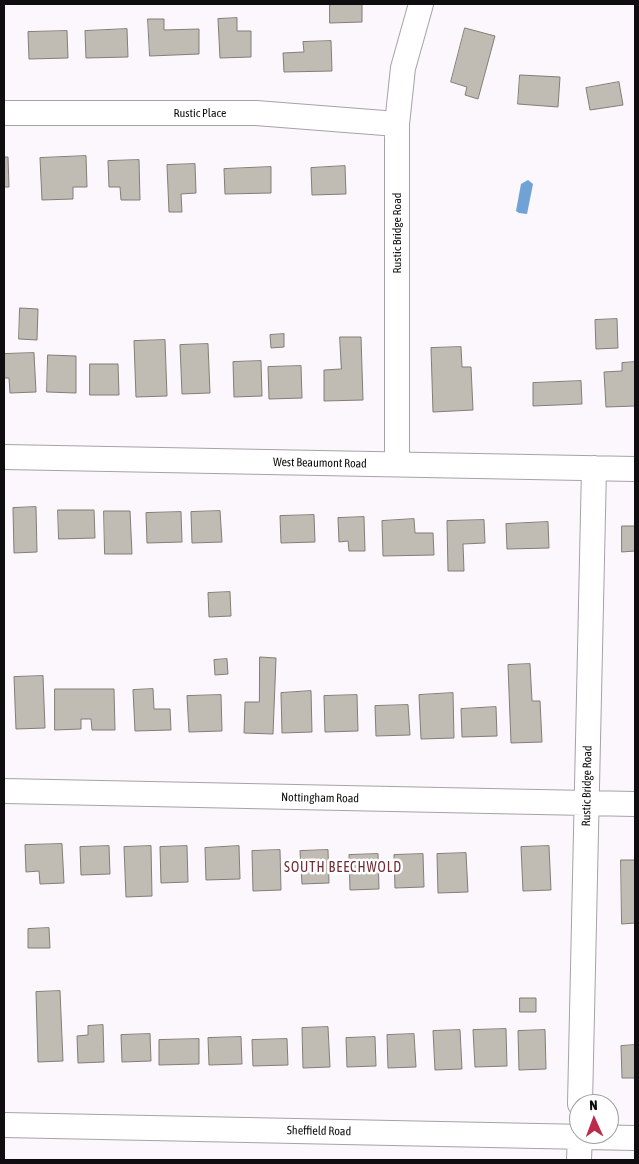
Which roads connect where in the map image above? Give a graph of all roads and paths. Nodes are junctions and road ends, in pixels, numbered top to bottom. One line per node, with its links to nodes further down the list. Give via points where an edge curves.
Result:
1 (421, 4): 3 (street, Rustic Bridge Road, via 403,68)
2 (4, 113): 3 (street, Rustic Place, via 256,113)
3 (397, 124): 5 (street, Rustic Bridge Road)
4 (4, 457): 5 (street, West Beaumont Road)
5 (397, 464): 6 (street, West Beaumont Road)
6 (594, 468): 7 (street, West Beaumont Road); 9 (street, Rustic Bridge Road)
7 (635, 469)
8 (4, 792): 9 (street, Nottingham Road)
9 (587, 803): 10 (street, Nottingham Road); 11 (street, Rustic Bridge Road)
10 (635, 804)
11 (580, 1094)
12 (4, 1125): 13 (street, Sheffield Road)
13 (569, 1135)
14 (619, 1137): 15 (street, Sheffield Road)
15 (635, 1138)
16 (580, 1144): 17 (street)
17 (579, 1160)

